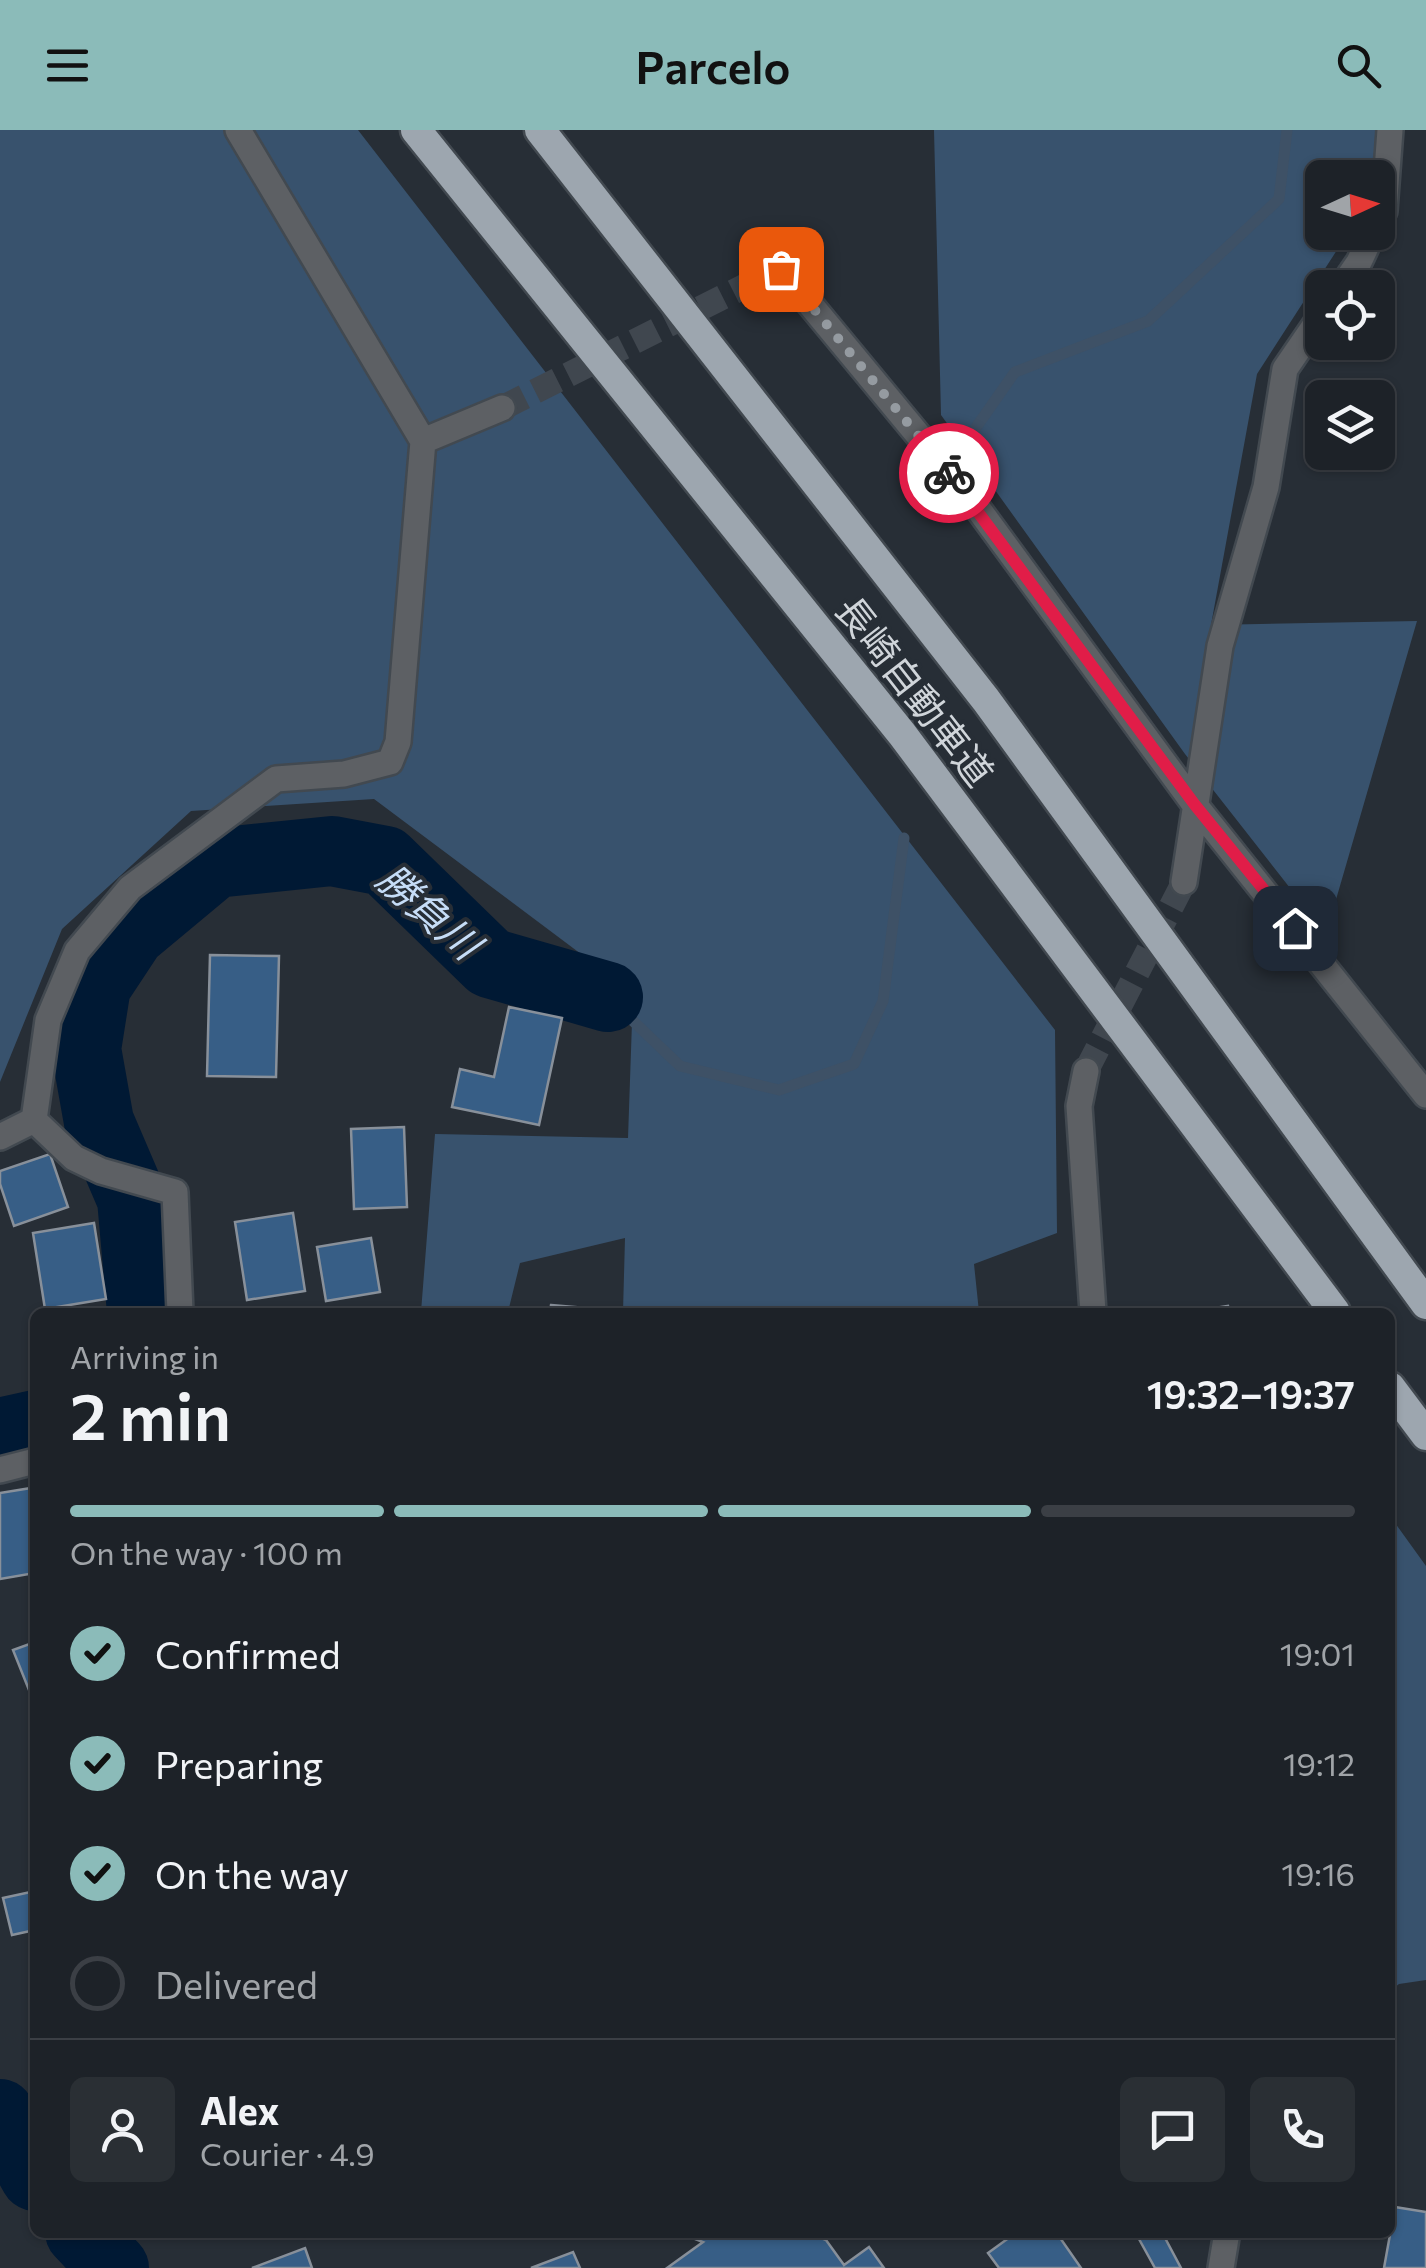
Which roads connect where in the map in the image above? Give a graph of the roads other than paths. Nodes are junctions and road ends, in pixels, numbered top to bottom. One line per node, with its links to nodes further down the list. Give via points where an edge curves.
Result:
1 (238, 130): 9 (street)
2 (416, 130): 19 (highway, 長崎自動車道, via 902,734)
3 (540, 130): 16 (highway, 長崎自動車道, via 986,700)
4 (1390, 130): 5 (street)
5 (1388, 160)
6 (753, 282): 10 (street, via 781,269 970,500)
7 (1305, 339): 10 (street, via 1285,368 1266,486 1220,646)
8 (502, 408): 9 (street)
9 (422, 441): 14 (street, via 398,742 390,762 344,774 276,779 130,888 77,951 48,1020)
10 (1195, 805): 11 (street); 13 (street)
11 (1184, 882)
12 (1086, 1071): 18 (street, via 1079,1106)
13 (1426, 1095)
14 (34, 1120): 15 (street); 17 (street, via 74,1158 176,1192)
15 (0, 1137)
16 (1426, 1304)
17 (180, 1308)
18 (1093, 1308)
19 (1331, 1308)
20 (1395, 1394): 21 (highway)
21 (1426, 1435)
22 (30, 1462): 23 (street)
23 (0, 1470)
24 (1226, 2238): 25 (street)
25 (1221, 2268)

